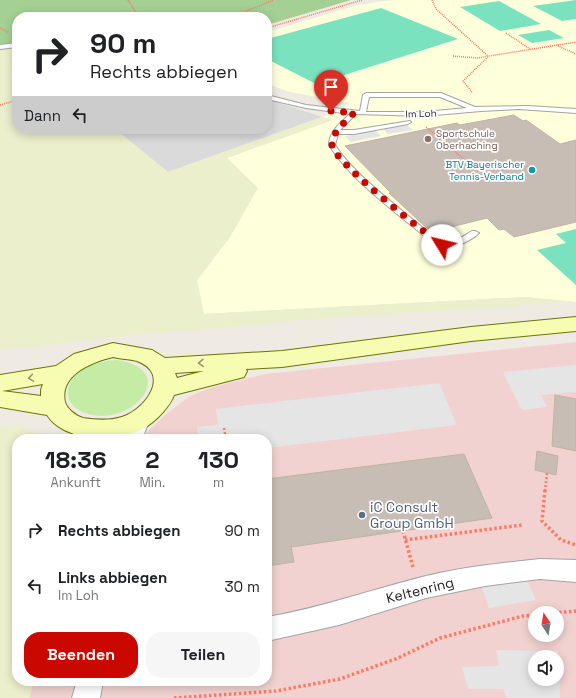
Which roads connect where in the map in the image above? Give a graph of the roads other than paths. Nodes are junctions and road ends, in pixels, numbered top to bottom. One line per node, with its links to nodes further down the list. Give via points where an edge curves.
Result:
1 (12, 46): 2 (lane)
2 (0, 47)
3 (272, 98): 6 (lane, Im Loh)
4 (474, 109): 5 (lane, Im Loh, via 532,108); 7 (lane, Im Loh, via 425,114); 7 (lane, via 440,95 366,95)
5 (576, 111)
6 (354, 113): 7 (lane, Im Loh); 9 (lane)
7 (363, 113)
8 (408, 122): 9 (lane, via 354,132)
9 (337, 132): 10 (lane, via 332,146 337,154 427,234 442,245)
10 (475, 234)
11 (576, 324): 12 (main road, via 471,334)
12 (282, 359): 13 (main road, one-way to 13); 16 (main road)
13 (160, 366): 14 (main road, via 152,358 141,353 113,350 85,357); 16 (main road, via 167,380)
14 (62, 373): 15 (main road, one-way to 15); 18 (main road, via 53,390)
15 (0, 383)
16 (166, 389): 19 (main road, via 158,405)
17 (0, 399): 18 (main road)
18 (54, 407): 20 (main road, via 61,416)
19 (136, 429): 20 (main road, via 113,428)
20 (86, 434)
21 (576, 571): 22 (street, Keltenring, via 540,569 485,575 420,589 339,613)
22 (272, 628)
23 (89, 686): 24 (street)
24 (86, 698)

